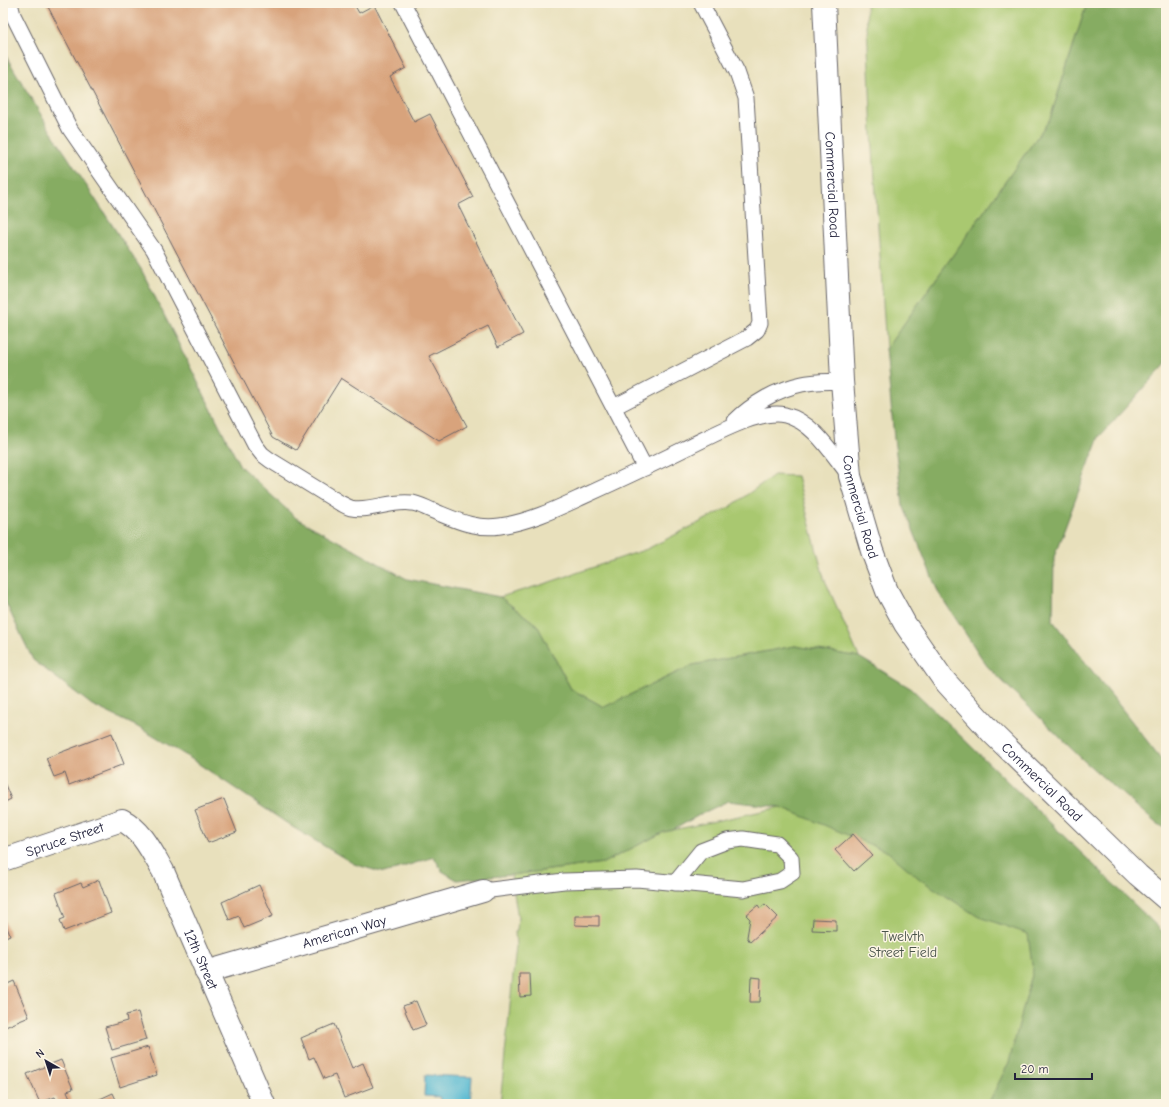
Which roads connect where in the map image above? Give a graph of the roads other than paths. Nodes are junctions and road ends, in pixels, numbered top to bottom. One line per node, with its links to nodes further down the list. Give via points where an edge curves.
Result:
1 (10, 3): 8 (lane, via 70,129 154,250 248,434 262,454 270,460 351,508 400,502 413,503 481,528 500,526 546,513)
2 (403, 3): 6 (lane)
3 (701, 3): 6 (lane, via 737,72 746,98 760,323 757,330 747,338)
4 (824, 3): 5 (street, Commercial Road)
5 (842, 381): 7 (lane, via 802,384 783,390 741,415); 9 (street, Commercial Road)
6 (614, 407): 8 (lane)
7 (727, 429): 8 (lane); 9 (lane, via 753,418 773,414 792,417 816,433)
8 (645, 468)
9 (850, 476): 14 (street, Commercial Road, via 872,551 887,591 905,624 943,679 992,733)
10 (126, 822): 11 (street, Spruce Street, via 122,820); 15 (street, 12th Street, via 143,839 163,871)
11 (3, 860)
12 (675, 883): 12 (lane, via 743,889 780,880 792,873 791,858 777,844 743,839 727,841 701,852); 13 (lane, via 637,880 564,881)
13 (483, 891): 15 (street, American Way)
14 (1166, 899)
15 (206, 972): 16 (street, 12th Street)
16 (264, 1104)

